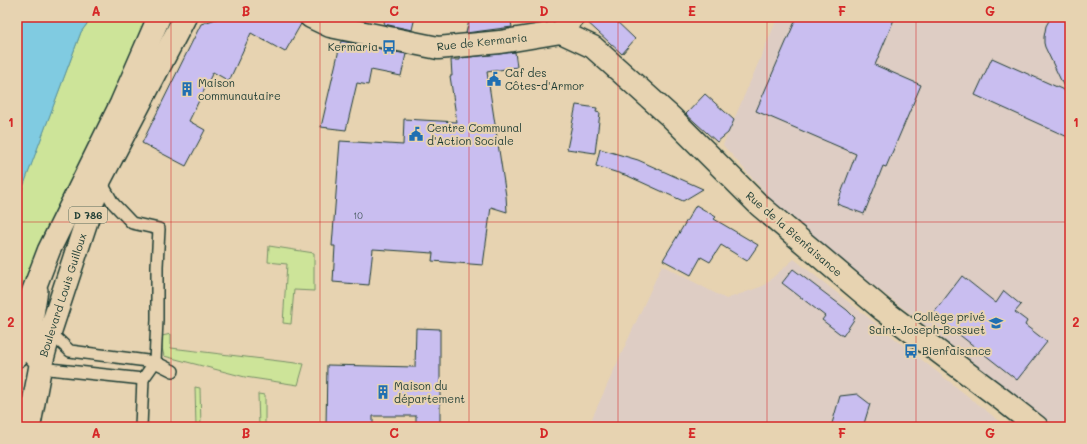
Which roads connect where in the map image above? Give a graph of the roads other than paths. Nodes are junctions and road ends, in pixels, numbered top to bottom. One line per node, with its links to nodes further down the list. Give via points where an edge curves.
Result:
1 (159, 17): 6 (street, D 786, via 121,104)
2 (185, 17): 5 (street, Boulevard Louis Guilloux / D 786)
3 (311, 17): 4 (street, Rue de Kermaria, via 330,26 438,48 500,42)
4 (567, 25): 15 (street, Rue de la Bienfaisance, via 672,118 759,206 883,310)
5 (100, 180): 7 (street, Boulevard Louis Guilloux / D 786); 9 (lane, via 113,203 132,223 159,229)
6 (49, 250): 8 (street, D 786, via 26,310); 10 (lane, via 31,359)
7 (50, 332): 9 (lane, via 70,351); 10 (street, Boulevard Louis Guilloux / D 786)
8 (17, 356)
9 (155, 362): 11 (lane); 12 (lane)
10 (40, 368): 12 (lane); 13 (street, Boulevard Louis Guilloux / D 786)
11 (173, 371)
12 (143, 379): 14 (lane)
13 (29, 427)
14 (140, 427)
15 (1037, 427)

